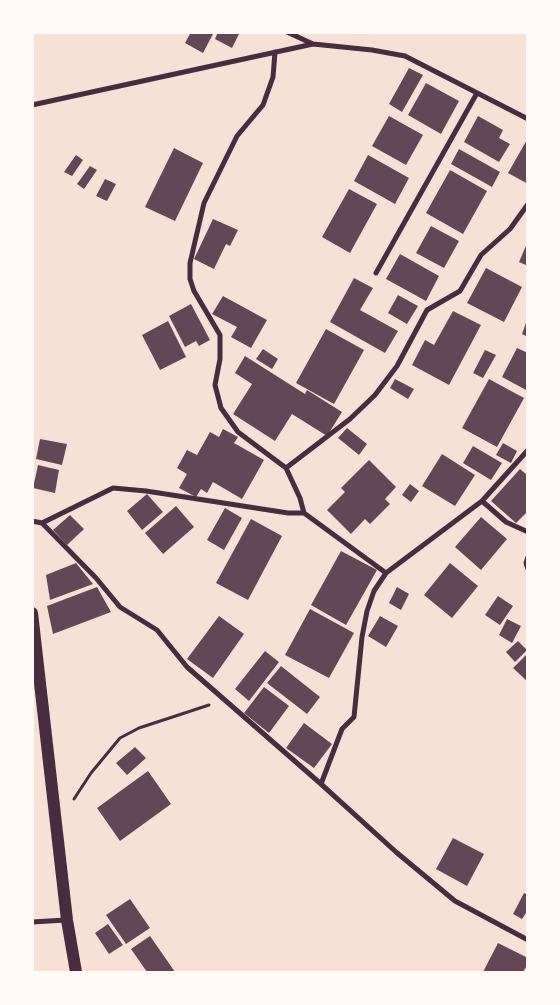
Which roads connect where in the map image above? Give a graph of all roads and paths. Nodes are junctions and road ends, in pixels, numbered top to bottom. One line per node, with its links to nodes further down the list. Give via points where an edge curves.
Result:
1 (287, 32): 2 (street)
2 (313, 44): 3 (street); 4 (street, via 405,56)
3 (275, 52): 5 (street); 10 (street, via 272,77 263,105 237,136 204,203 190,263 190,278 194,291 220,335 215,385 220,408 238,432)
4 (477, 94): 6 (street); 8 (street)
5 (32, 105)
6 (528, 119)
7 (528, 204): 10 (street, via 510,229 481,255 460,291 427,310 397,366 375,395 350,419)
8 (376, 273)
9 (528, 450): 11 (street)
10 (286, 468): 12 (street)
11 (482, 501): 15 (street, via 506,522); 18 (street)
12 (304, 513): 14 (street, via 113,488); 18 (street)
13 (32, 522): 14 (street)
14 (42, 523): 20 (street, via 120,607 157,630 188,667)
15 (528, 532)
16 (528, 557): 17 (street)
17 (528, 569)
18 (386, 573): 21 (street, via 374,591 367,611 354,717 342,729)
19 (32, 613): 22 (main road)
20 (224, 700): 21 (street); 22 (path, via 139,728 120,738)
21 (321, 784): 25 (street, via 455,901)
22 (56, 824): 23 (main road)
23 (67, 920): 24 (street); 26 (main road)
24 (32, 922)
25 (528, 940)
26 (76, 972)

